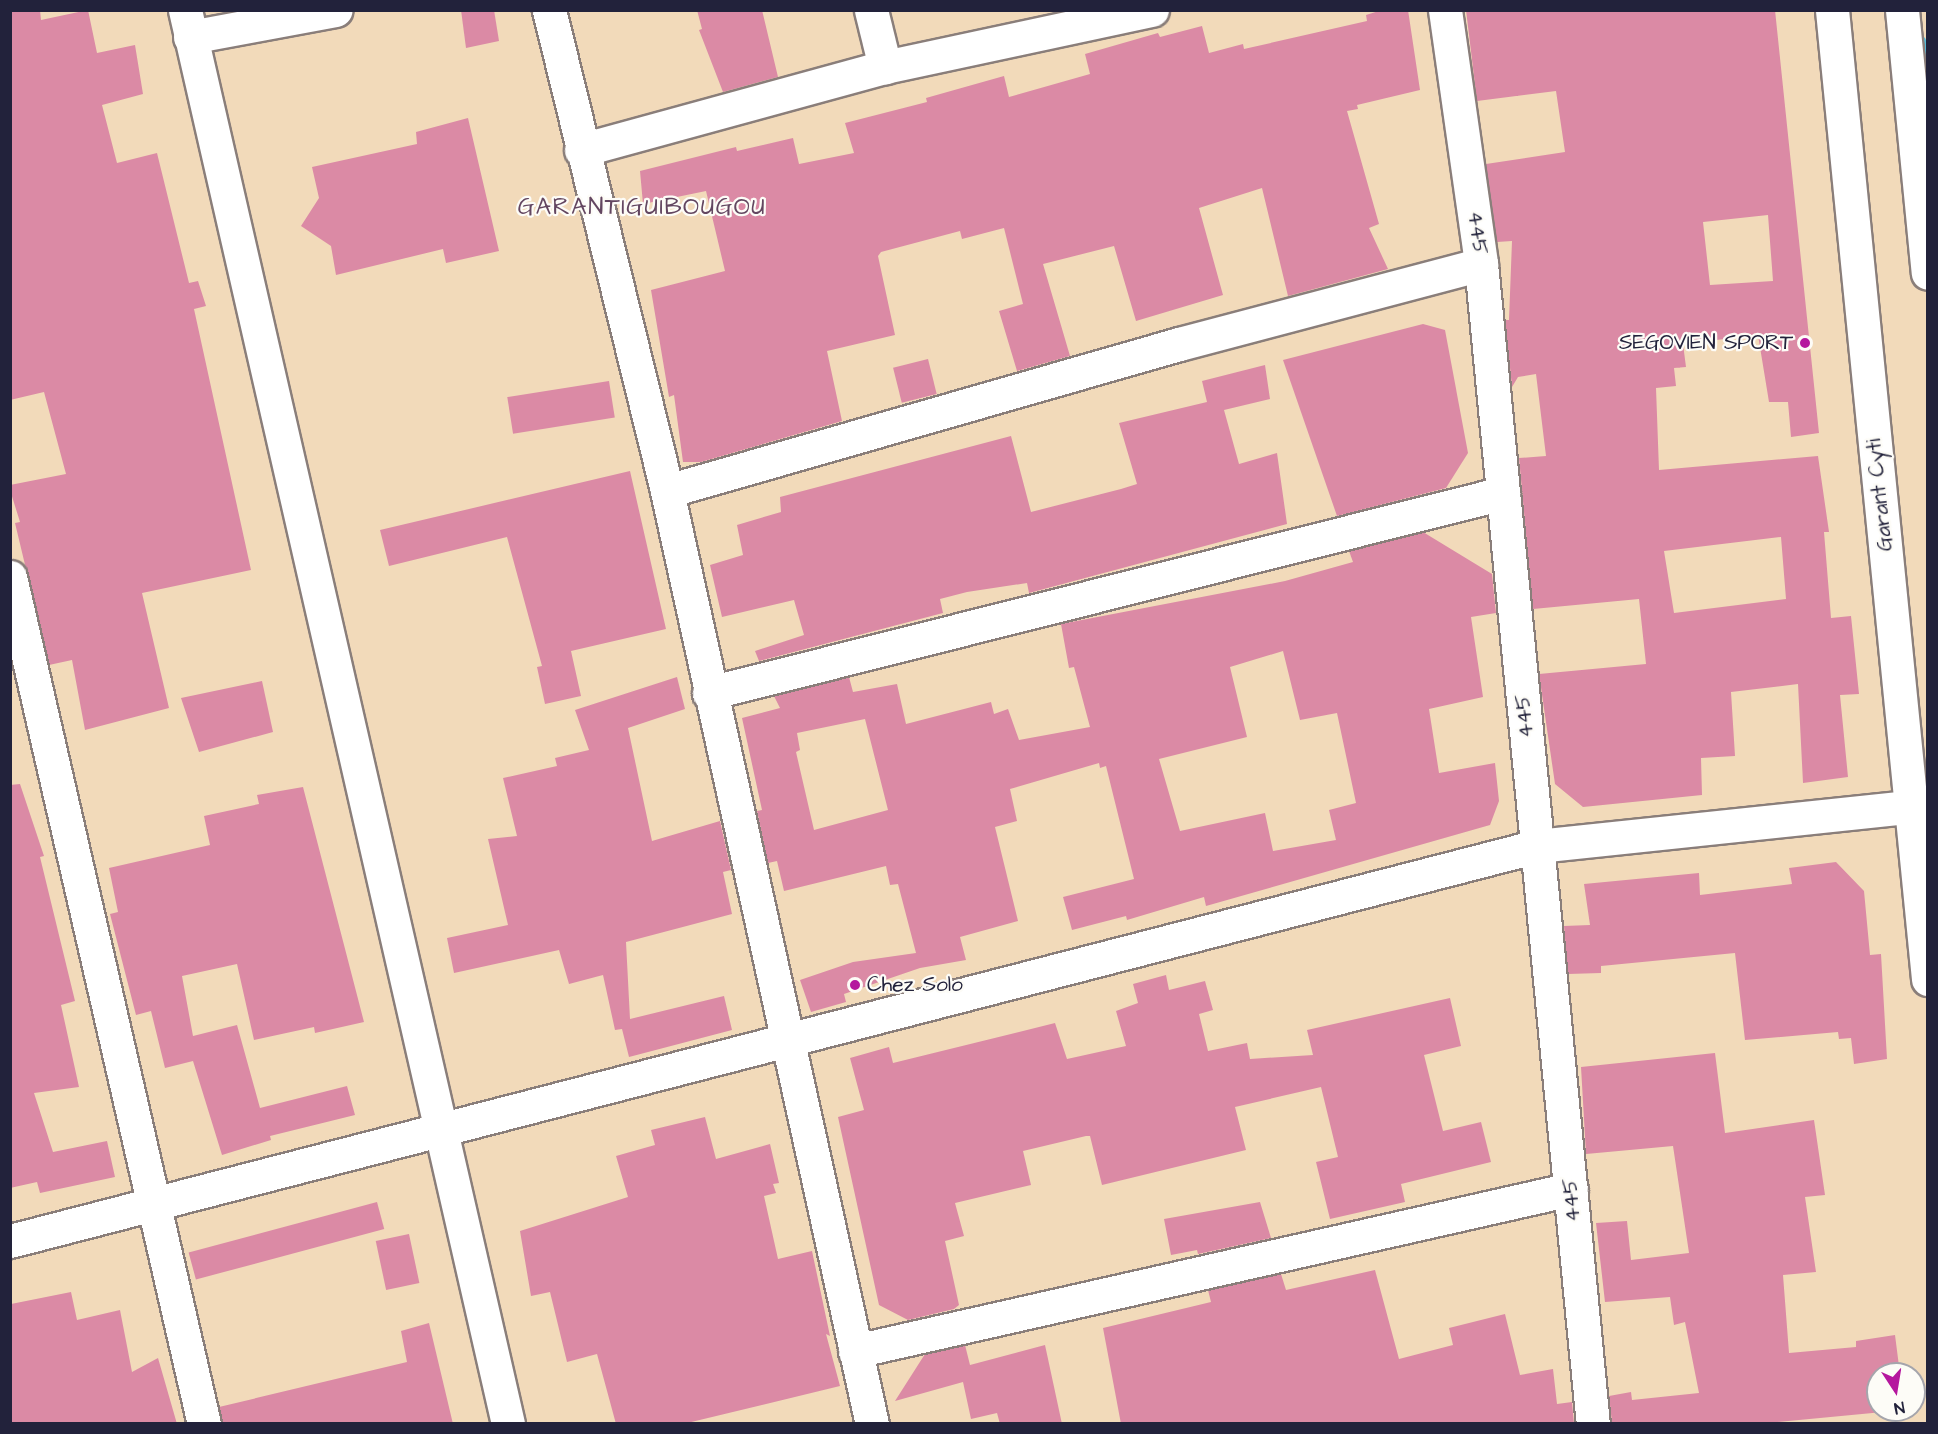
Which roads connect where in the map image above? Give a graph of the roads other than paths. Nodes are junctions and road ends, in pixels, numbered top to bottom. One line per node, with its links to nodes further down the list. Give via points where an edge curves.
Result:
1 (336, 10): 8 (street)
2 (549, 10): 10 (street)
3 (871, 10): 9 (street)
4 (1152, 10): 9 (street)
5 (1445, 10): 11 (street, 445)
6 (1832, 10): 18 (street, Garant Cyti)
7 (1902, 10): 12 (street)
8 (188, 24): 22 (street)
9 (885, 68): 10 (street)
10 (581, 150): 13 (street)
11 (1481, 264): 13 (street, via 1179,344); 14 (street, 445)
12 (1928, 273)
13 (667, 490): 17 (street)
14 (1503, 492): 17 (street); 19 (street, 445)
15 (10, 577): 16 (street)
16 (14, 610): 24 (street)
17 (709, 693): 21 (street)
18 (1919, 806): 19 (street); 20 (street, Garant Cyti)
19 (1537, 846): 21 (street); 23 (street, 445)
20 (1928, 979)
21 (785, 1041): 22 (street); 26 (street)
22 (441, 1130): 24 (street); 28 (street)
23 (1570, 1189): 26 (street); 30 (street, 445)
24 (153, 1204): 25 (street); 27 (street)
25 (10, 1241)
26 (855, 1351): 29 (street)
27 (204, 1424)
28 (508, 1424)
29 (872, 1424)
30 (1593, 1424)

